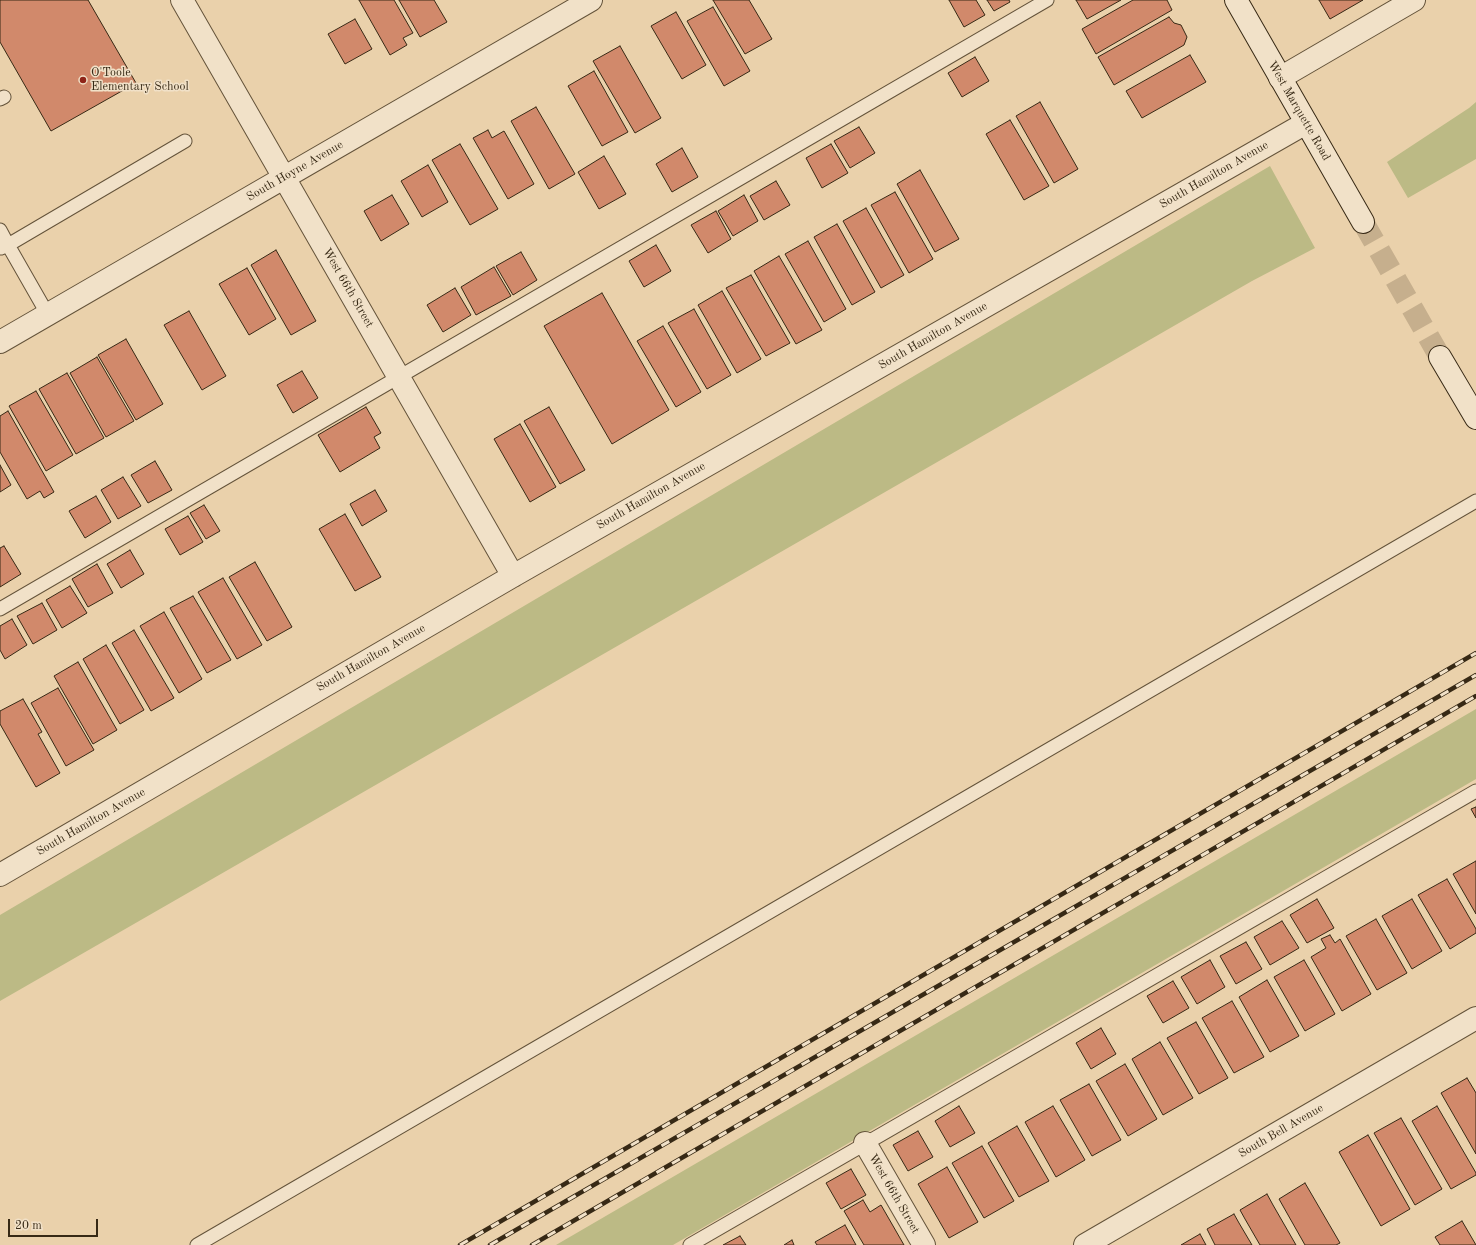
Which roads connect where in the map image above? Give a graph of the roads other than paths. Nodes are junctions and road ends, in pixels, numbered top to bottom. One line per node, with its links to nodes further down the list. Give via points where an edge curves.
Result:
1 (182, 0): 9 (street, West 66th Street)
2 (591, 0): 9 (street, South Hoyne Avenue)
3 (1047, 0): 16 (lane)
4 (1236, 0): 6 (street, West Marquette Road)
5 (1414, 0): 6 (street)
6 (1280, 78): 7 (street, West Marquette Road)
7 (1306, 123): 10 (street, West Marquette Road); 19 (street, South Hamilton Avenue)
8 (184, 141): 12 (lane)
9 (284, 178): 13 (street, South Hoyne Avenue); 16 (street, West 66th Street)
10 (1363, 222)
11 (0, 230): 12 (lane)
12 (4, 247): 13 (lane)
13 (48, 314): 14 (street, South Hoyne Avenue)
14 (0, 342)
15 (1440, 357): 17 (street)
16 (399, 377): 19 (street, West 66th Street); 20 (lane)
17 (1476, 418)
18 (1476, 501): 25 (lane)
19 (512, 576): 22 (street, South Hamilton Avenue)
20 (0, 609)
21 (1476, 790): 24 (lane)
22 (0, 875)
23 (1476, 1018): 28 (street, South Bell Avenue)
24 (865, 1143): 26 (lane); 27 (street, West 66th Street)
25 (197, 1245)
26 (690, 1245)
27 (924, 1245)
28 (1085, 1245)

